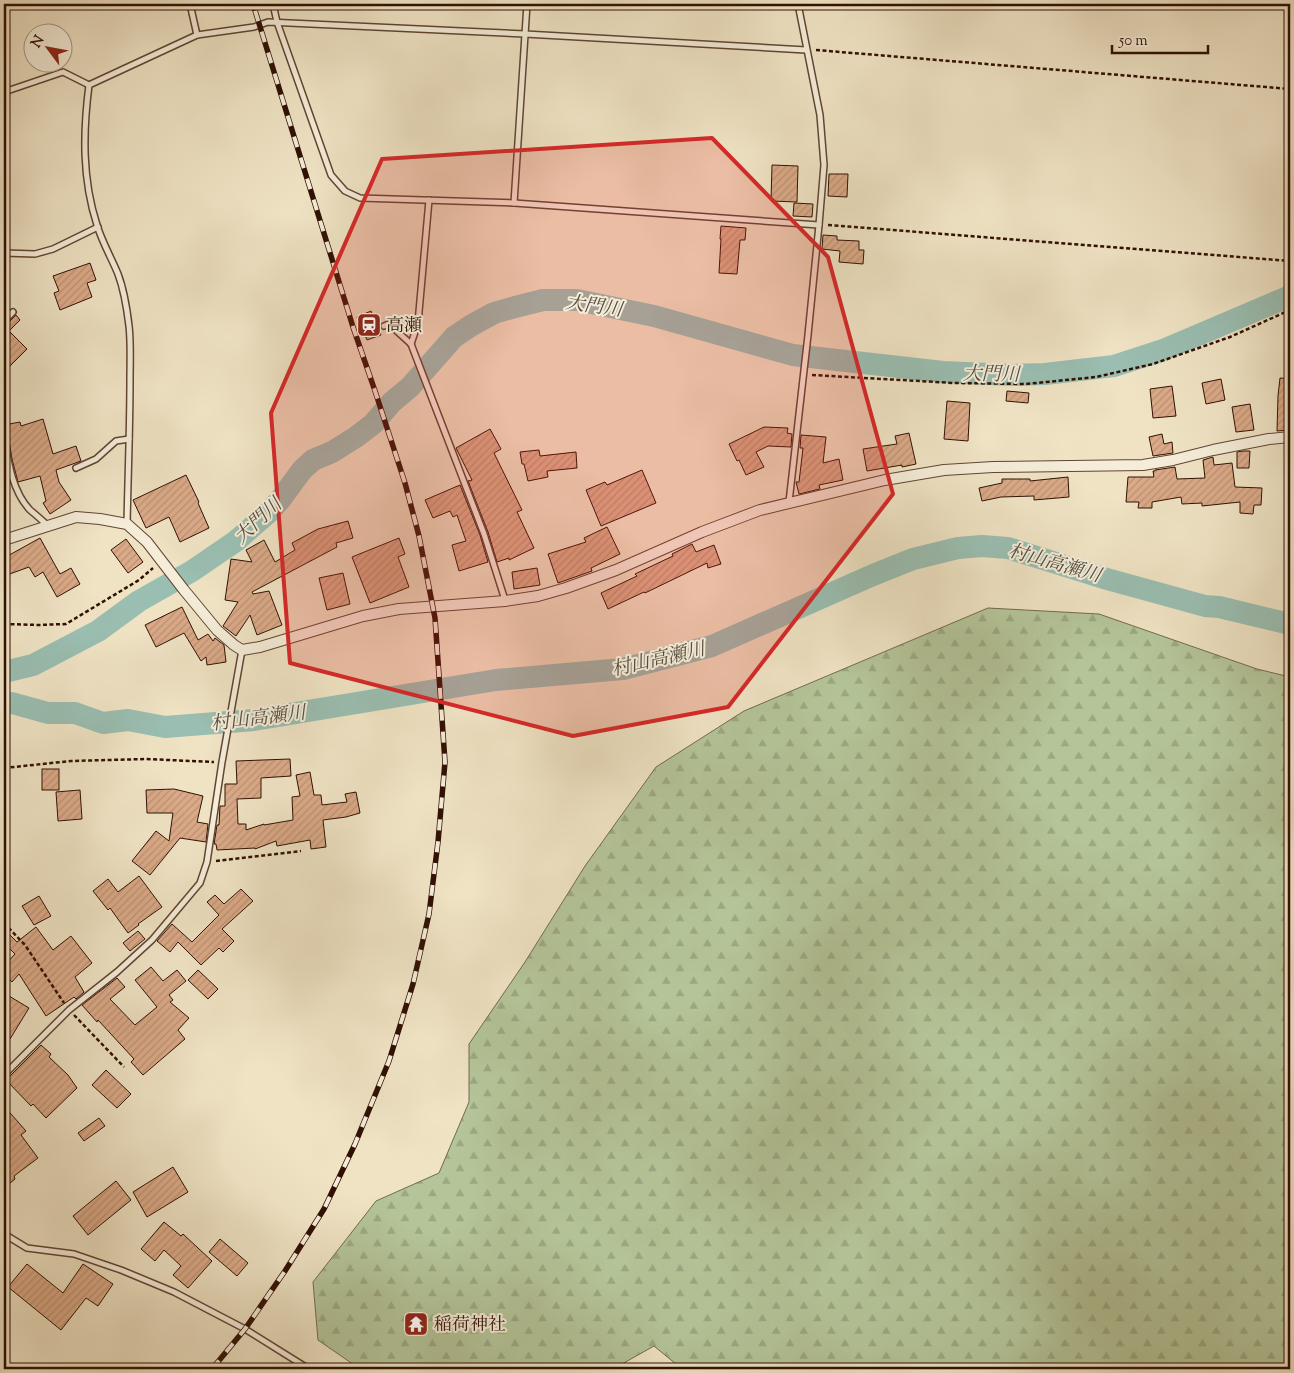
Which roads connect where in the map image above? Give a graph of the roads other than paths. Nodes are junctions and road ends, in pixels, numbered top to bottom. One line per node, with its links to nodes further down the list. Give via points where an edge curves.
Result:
1 (190, 4): 7 (lane)
2 (273, 4): 5 (lane)
3 (527, 4): 6 (lane)
4 (798, 4): 8 (lane)
5 (278, 22): 6 (lane); 7 (lane); 11 (lane, via 331,175 345,192 360,198)
6 (525, 34): 8 (lane); 12 (lane)
7 (197, 35): 9 (lane)
8 (806, 50): 13 (lane, via 820,115 824,165)
9 (89, 85): 10 (lane, via 63,72); 14 (lane, via 84,157)
10 (4, 92)
11 (429, 200): 12 (lane); 19 (lane, via 418,323)
12 (514, 203): 13 (lane)
13 (819, 224): 24 (lane)
14 (98, 226): 15 (lane, via 53,249 35,254); 22 (lane, via 118,276 130,328)
15 (4, 253)
16 (13, 312): 17 (lane)
17 (4, 320)
18 (384, 326): 19 (lane, via 389,324)
19 (411, 344): 28 (lane, via 484,534)
20 (4, 436): 26 (lane, via 20,496)
21 (1290, 437): 24 (street, via 1143,465 944,470)
22 (129, 439): 23 (lane, via 116,441 96,459); 25 (lane)
23 (76, 468)
24 (790, 502): 28 (street, via 702,532 566,588)
25 (127, 524): 26 (street, via 76,517); 29 (street, via 147,542 217,630)
26 (48, 526): 27 (street)
27 (4, 540)
28 (505, 601): 29 (street, via 399,609)
29 (242, 650): 30 (lane, via 207,862 200,883 152,940 69,1010)
30 (4, 1075)
31 (4, 1234): 32 (lane, via 27,1248 74,1254 174,1292 245,1329)
32 (309, 1369)

